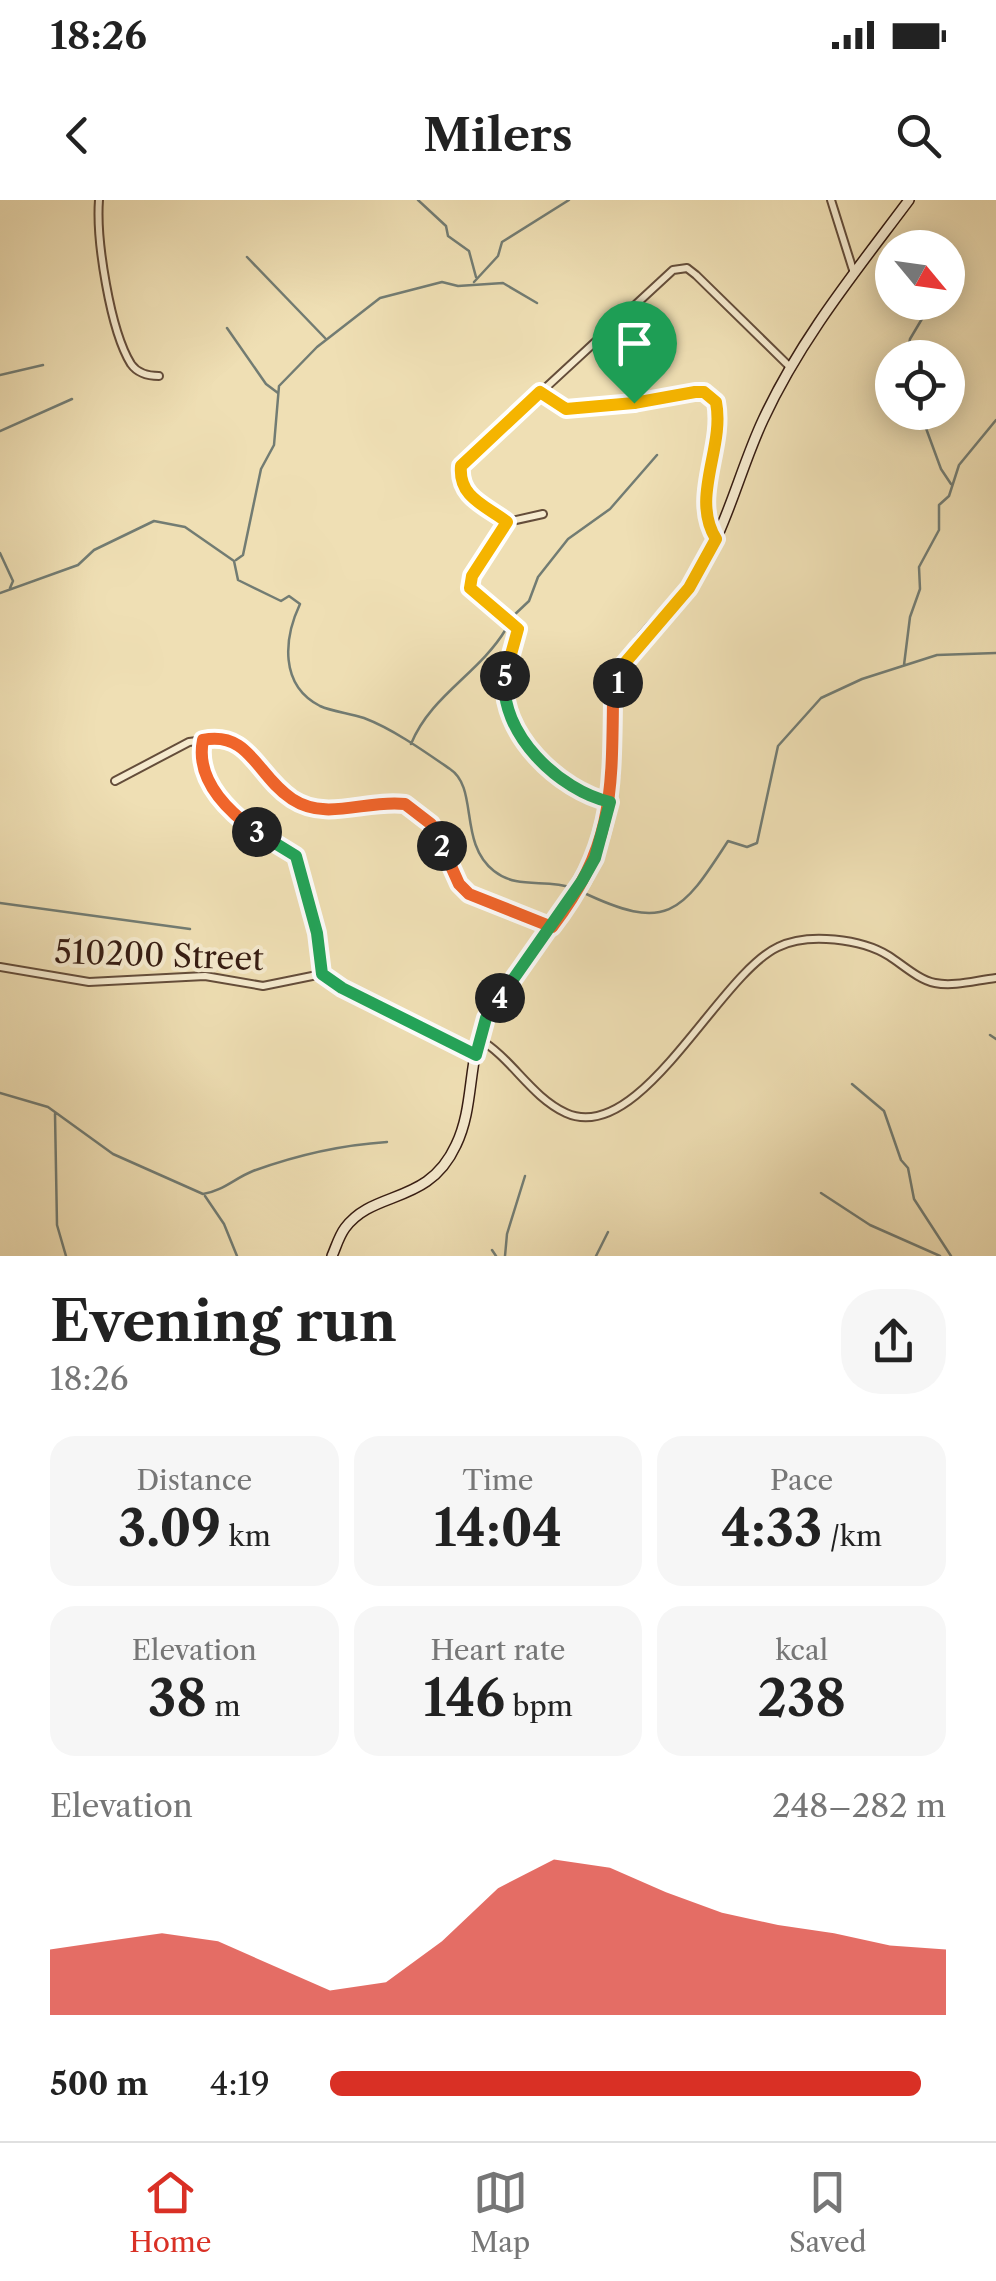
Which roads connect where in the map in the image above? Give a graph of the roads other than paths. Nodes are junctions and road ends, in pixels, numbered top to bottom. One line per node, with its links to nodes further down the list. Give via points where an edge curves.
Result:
1 (98, 200): 6 (street, via 102,268 129,359 143,374)
2 (830, 200): 4 (street)
3 (909, 200): 4 (street)
4 (853, 270): 5 (street)
5 (791, 368): 7 (street, via 687,268 656,282); 10 (street)
6 (159, 376)
7 (540, 392): 9 (street, via 461,466 460,480 473,500); 10 (street, via 566,409 695,392 712,396 718,435 705,516)
8 (543, 514): 9 (street)
9 (507, 522): 13 (street, via 470,588 518,629 504,686 510,708 536,756 558,777)
10 (716, 539): 13 (street, via 689,588 624,664 613,699)
11 (203, 740): 12 (street); 14 (street, via 228,737 240,743 264,776 315,811 405,804 431,824 469,894); 16 (street, via 203,772 232,812 296,856)
12 (115, 781)
13 (610, 802): 14 (street, via 595,858)
14 (552, 927): 18 (street, via 506,988)
15 (0, 967): 16 (street, 510200 Street, via 89,982 205,976 263,986)
16 (322, 974): 19 (street)
17 (996, 978): 18 (street, via 934,983 884,953 850,942 777,947 725,992 644,1091 618,1108 582,1116 535,1091)
18 (480, 1038): 19 (street)
19 (476, 1055): 20 (street, via 469,1116 448,1164 422,1187 355,1219)
20 (332, 1256)

